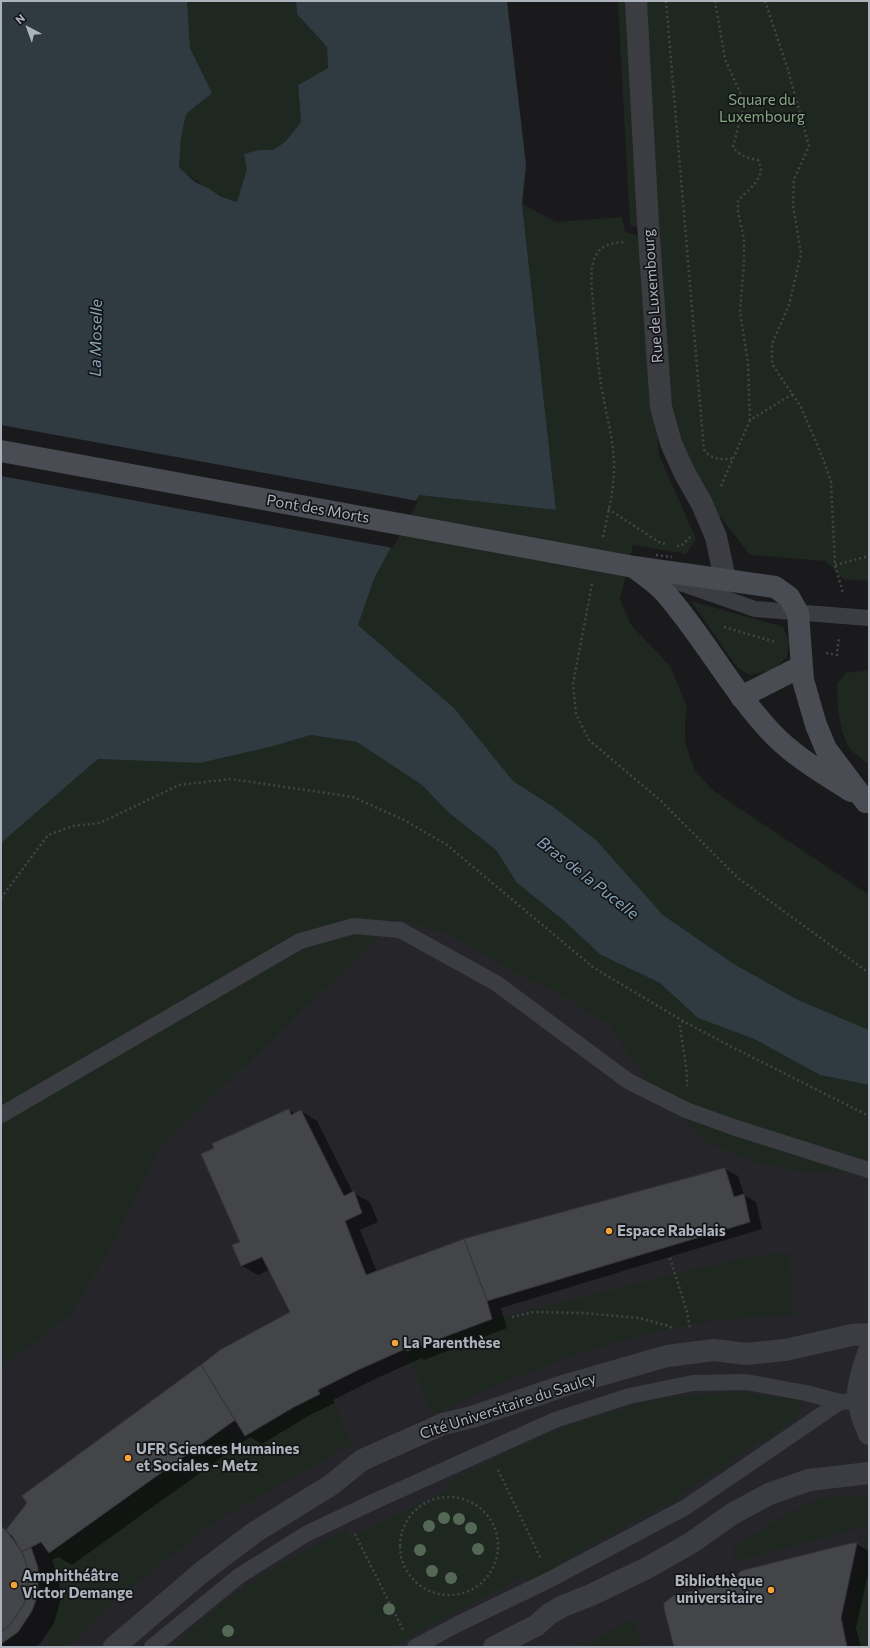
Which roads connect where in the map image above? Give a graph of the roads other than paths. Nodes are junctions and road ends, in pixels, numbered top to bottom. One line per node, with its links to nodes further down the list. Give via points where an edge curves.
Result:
1 (636, 1): 4 (street, Rue de Luxembourg, via 661,407 671,443 716,537)
2 (1, 451): 3 (main road, Pont des Morts, bridge)
3 (634, 567): 4 (main road, Pont des Morts); 5 (lane, via 755,609); 8 (main road, via 666,594)
4 (724, 579): 5 (main road, Pont des Morts, via 775,587 789,597)
5 (798, 613): 6 (lane); 7 (main road)
6 (869, 618)
7 (802, 666): 8 (main road); 9 (main road, via 803,680 814,719 826,749)
8 (741, 697): 9 (main road, via 795,755)
9 (867, 803)
10 (1, 1115): 11 (lane, via 300,941 354,926 400,930 496,983 628,1081 686,1110)
11 (869, 1170)
12 (869, 1334): 17 (street, Cité Universitaire du Saulcy, via 852,1335 786,1350 746,1354 714,1350 667,1356 443,1424 362,1460 331,1485 255,1532 202,1572)
13 (869, 1351): 14 (street)
14 (855, 1401): 15 (street); 18 (lane, via 746,1382 693,1383 629,1396 555,1420 306,1534 240,1576); 19 (lane, via 686,1507 558,1576)
15 (869, 1434)
16 (869, 1473): 20 (street, via 809,1480 770,1494 732,1514 666,1557 591,1595 563,1606 537,1625)
17 (114, 1647)
18 (152, 1647)
19 (414, 1647)
20 (494, 1647)

